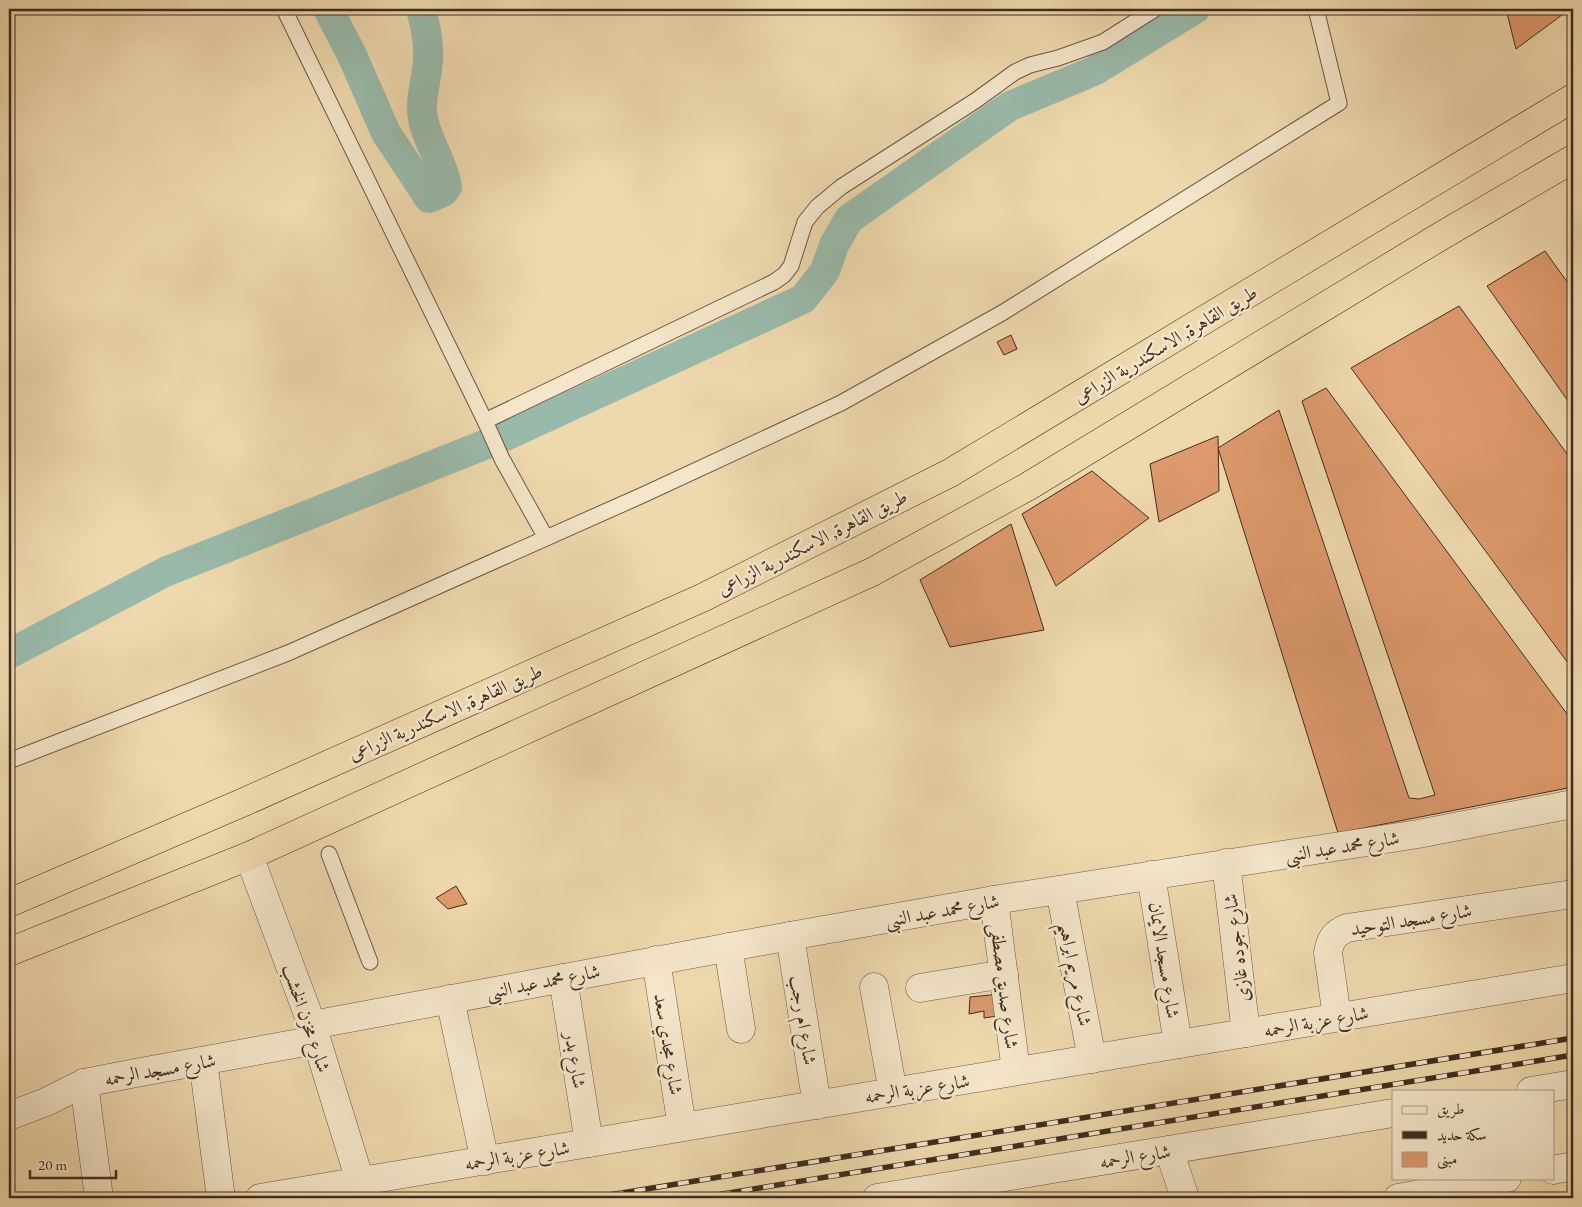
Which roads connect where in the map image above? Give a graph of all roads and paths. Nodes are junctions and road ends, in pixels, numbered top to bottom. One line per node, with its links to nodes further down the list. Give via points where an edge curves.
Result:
1 (284, 9): 6 (lane)
2 (1155, 9): 6 (lane, via 1103,42 1015,72 841,187 805,222 791,266 774,282)
3 (1316, 9): 7 (lane, via 1339,103 1002,313 841,403)
4 (1573, 98): 17 (highway, طريق القاهرة, الاسكندرية الزراعى, via 950,473 702,598)
5 (1573, 159): 11 (highway, via 1027,487 872,572)
6 (485, 421): 7 (lane)
7 (546, 538): 8 (lane, via 288,653)
8 (9, 761)
9 (1573, 804): 12 (street, شارع محمد عبد النبى, via 1418,834)
10 (328, 854): 22 (lane)
11 (249, 856): 20 (highway); 31 (street, شارع مخزن الخشب)
12 (1226, 863): 13 (street, شارع محمد عبد النبى); 32 (street, شارع جوده غازى)
13 (1151, 875): 14 (street, شارع محمد عبد النبى); 33 (street, شارع مسجد الايمان)
14 (1060, 890): 16 (street, شارع محمد عبد النبى); 34 (street, شارع مريم ابراهيم)
15 (1573, 894): 29 (street, شارع مسجد التوحيد, via 1347,928 1338,932 1332,937 1328,952)
16 (994, 900): 18 (street, شارع محمد عبد النبى); 23 (street, شارع صديق مصطفى)
17 (9, 903)
18 (790, 936): 19 (street, شارع محمد عبد النبى); 41 (street, شارع ام رجب)
19 (728, 947): 21 (street, شارع محمد عبد النبى); 30 (street)
20 (9, 952)
21 (656, 960): 24 (street, شارع محمد عبد النبى); 44 (street, شارع مجدي سعد)
22 (370, 962)
23 (1004, 974): 27 (street); 36 (street, شارع صديق مصطفى)
24 (563, 978): 28 (street, شارع محمد عبد النبى); 45 (street, شارع بدر)
25 (1573, 978): 29 (street, شارع عزبة الرحمه)
26 (874, 987): 40 (street)
27 (920, 988)
28 (450, 999): 31 (street, شارع محمد عبد النبى); 47 (street)
29 (1337, 1017): 32 (street, شارع عزبة الرحمه)
30 (741, 1029)
31 (314, 1033): 35 (street, شارع مسجد الرحمه); 51 (street, شارع مخزن الخشب)
32 (1246, 1033): 33 (street, شارع عزبة الرحمه)
33 (1178, 1044): 34 (street, شارع عزبة الرحمه)
34 (1092, 1058): 36 (street, شارع عزبة الرحمه)
35 (203, 1061): 37 (street, شارع مسجد الرحمه); 55 (street)
36 (1016, 1071): 40 (street, شارع عزبة الرحمه)
37 (84, 1083): 43 (street, شارع مسجد الرحمه); 54 (street)
38 (1573, 1084): 39 (street)
39 (1537, 1090)
40 (893, 1092): 41 (street, شارع عزبة الرحمه)
41 (817, 1104): 44 (street, شارع عزبة الرحمه)
42 (1392, 1114): 46 (street, شارع الرحمه)
43 (9, 1116)
44 (682, 1127): 45 (street, شارع عزبة الرحمه)
45 (589, 1143): 47 (street, شارع عزبة الرحمه)
46 (1169, 1150): 52 (street, شارع الرحمه); 58 (street)
47 (485, 1161): 51 (street, شارع عزبة الرحمه)
48 (1573, 1166): 49 (street)
49 (1554, 1170)
50 (1502, 1180): 53 (street)
51 (360, 1181): 56 (street, شارع عزبة الرحمه)
52 (962, 1191): 57 (street, شارع الرحمه)
53 (1475, 1192): 59 (street)
54 (99, 1198)
55 (221, 1198)
56 (260, 1198)
57 (877, 1198)
58 (1185, 1198)
59 (1402, 1198)

